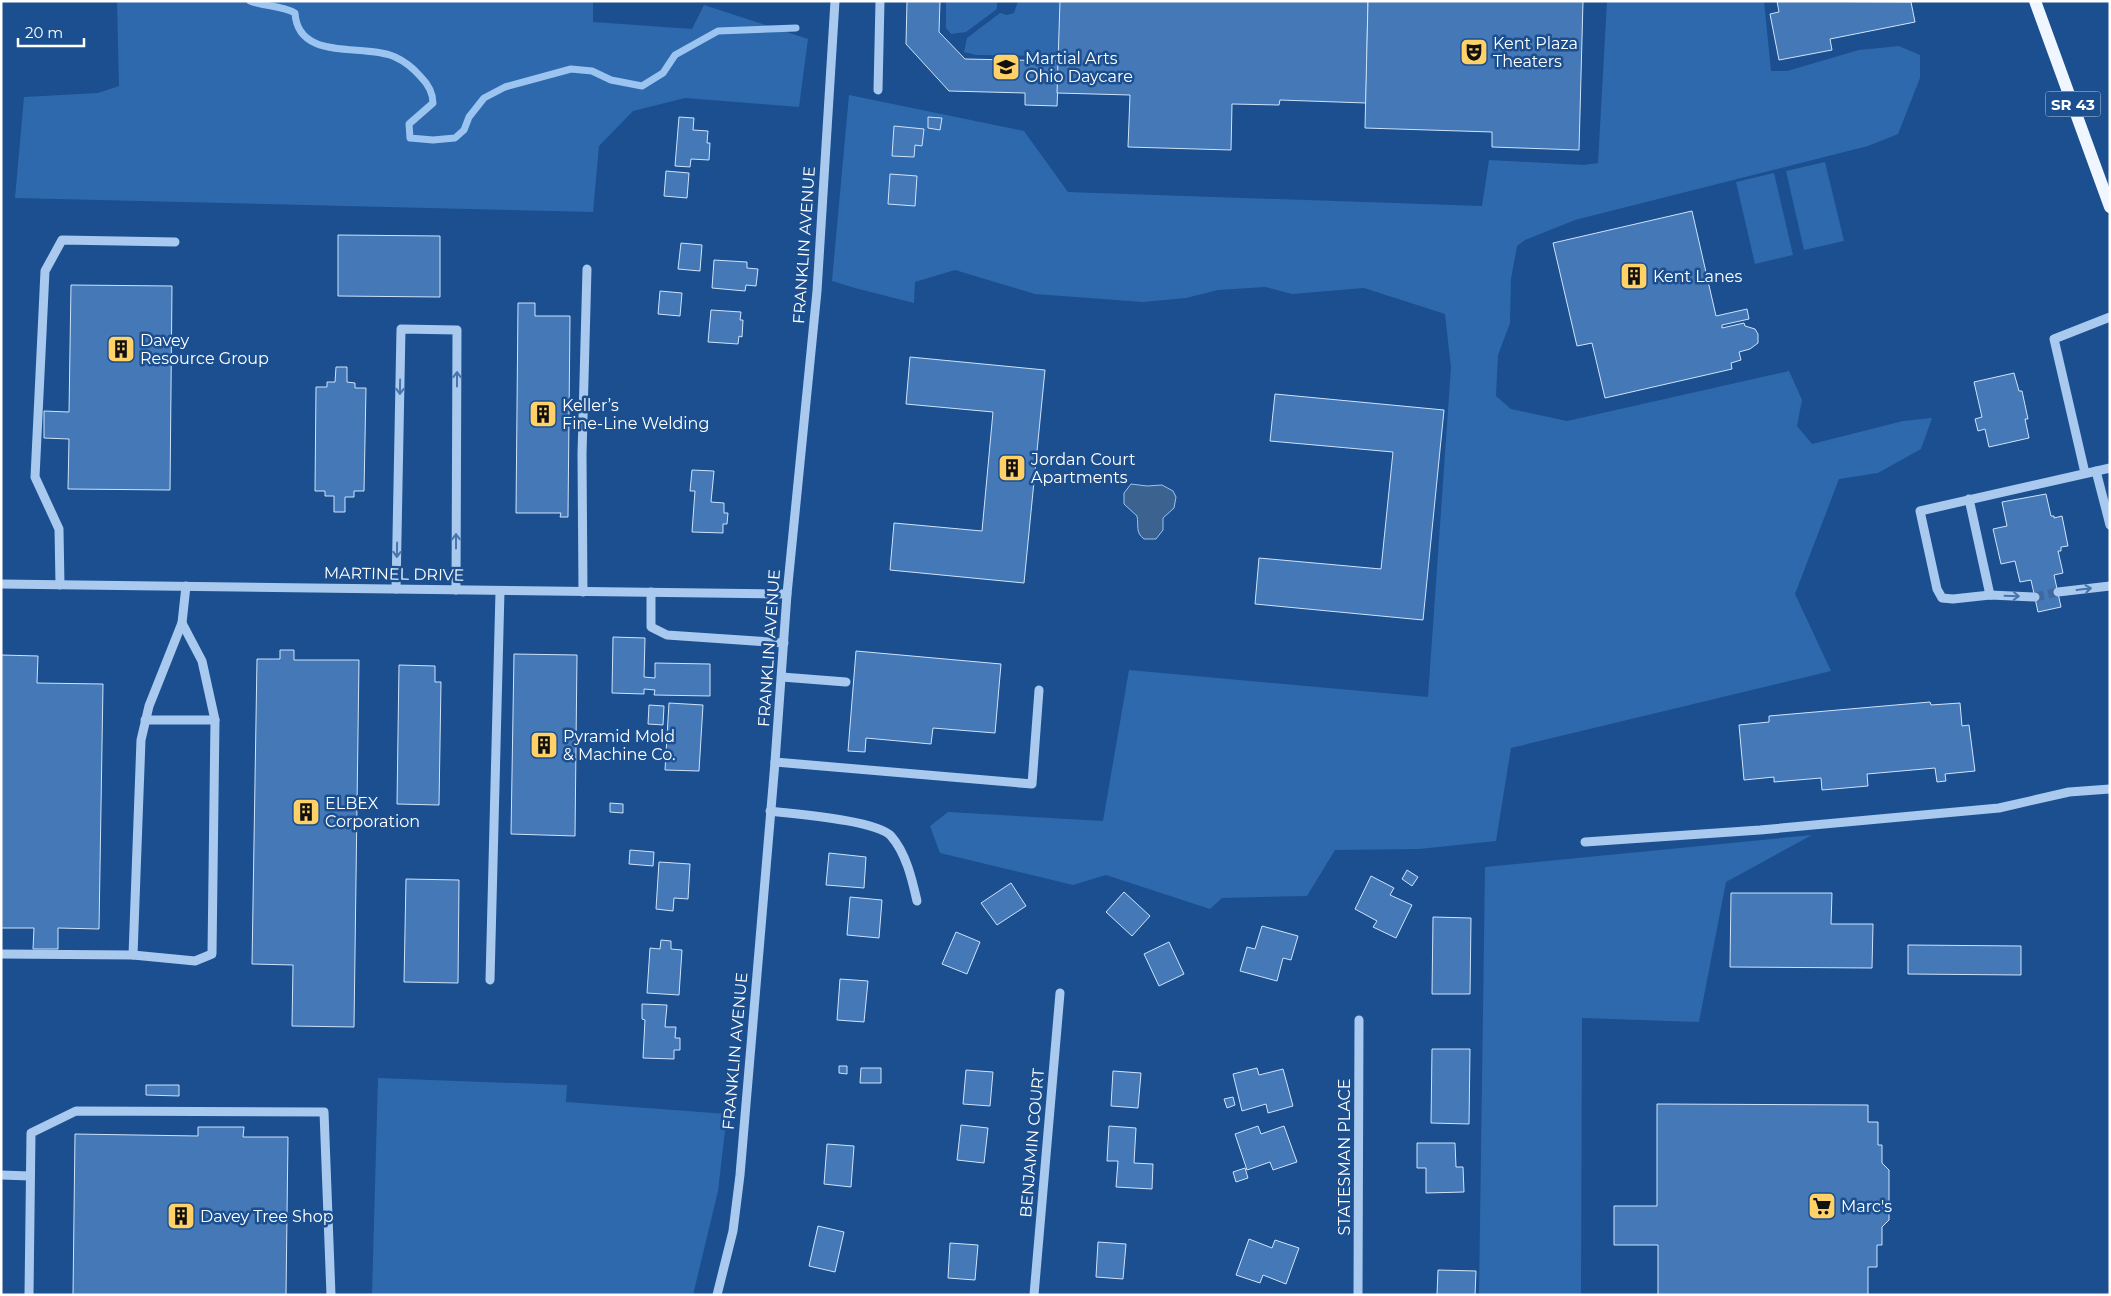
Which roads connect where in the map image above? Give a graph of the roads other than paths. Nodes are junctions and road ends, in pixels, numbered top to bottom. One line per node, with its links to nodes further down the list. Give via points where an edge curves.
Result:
1 (835, 1): 24 (street, FRANKLIN AVENUE, via 817,291)
2 (880, 1): 4 (street)
3 (2036, 1): 5 (main road, SR 43)
4 (878, 90)
5 (2110, 207)
6 (175, 242): 15 (street, via 62,240 44,271 35,477 59,529)
7 (587, 269): 21 (street, via 582,454)
8 (2110, 317): 11 (street, via 2054,339)
9 (2110, 468): 10 (street)
10 (2096, 471): 11 (street); 13 (street)
11 (2085, 473): 12 (street)
12 (1969, 499): 25 (street); 25 (street, via 1920,511 1934,579 1942,598)
13 (2110, 525)
14 (1, 584): 15 (street, MARTINEL DRIVE)
15 (60, 585): 16 (street, MARTINEL DRIVE)
16 (186, 586): 18 (street, MARTINEL DRIVE); 27 (street)
17 (2110, 586): 23 (street, one-way to 17)
18 (396, 589): 19 (street, MARTINEL DRIVE); 19 (street, one-way to 18, via 457,330 401,329)
19 (456, 590): 20 (street, MARTINEL DRIVE)
20 (500, 591): 21 (street, MARTINEL DRIVE); 41 (street)
21 (583, 592): 22 (street, MARTINEL DRIVE)
22 (651, 592): 24 (street, MARTINEL DRIVE); 28 (street, via 651,627 667,635)
23 (2058, 592)
24 (787, 594): 28 (street, FRANKLIN AVENUE)
25 (1990, 595): 26 (street, one-way to 26)
26 (2035, 597)
27 (182, 623): 32 (street); 33 (street, via 202,662)
28 (784, 643): 29 (street, FRANKLIN AVENUE)
29 (782, 677): 30 (street); 34 (street, FRANKLIN AVENUE)
30 (846, 682)
31 (1039, 690): 34 (street, via 1032,784)
32 (145, 720): 33 (street); 40 (street, via 139,761)
33 (215, 720): 40 (street, via 212,954 195,961)
34 (776, 762): 36 (street, FRANKLIN AVENUE)
35 (2110, 789): 37 (street, via 2069,792 1999,808)
36 (770, 811): 38 (street, via 866,826 890,836 911,876); 48 (street, FRANKLIN AVENUE, via 740,1175 732,1231)
37 (1585, 842)
38 (917, 900)
39 (1, 954): 40 (street)
40 (133, 955)
41 (490, 980)
42 (1060, 993): 49 (street, BENJAMIN COURT)
43 (1359, 1020): 50 (street, STATESMAN PLACE)
44 (1, 1175): 45 (street)
45 (30, 1176): 46 (street); 47 (street, via 31,1133 76,1111 324,1112)
46 (29, 1295)
47 (331, 1295)
48 (717, 1295)
49 (1034, 1295)
50 (1358, 1295)

